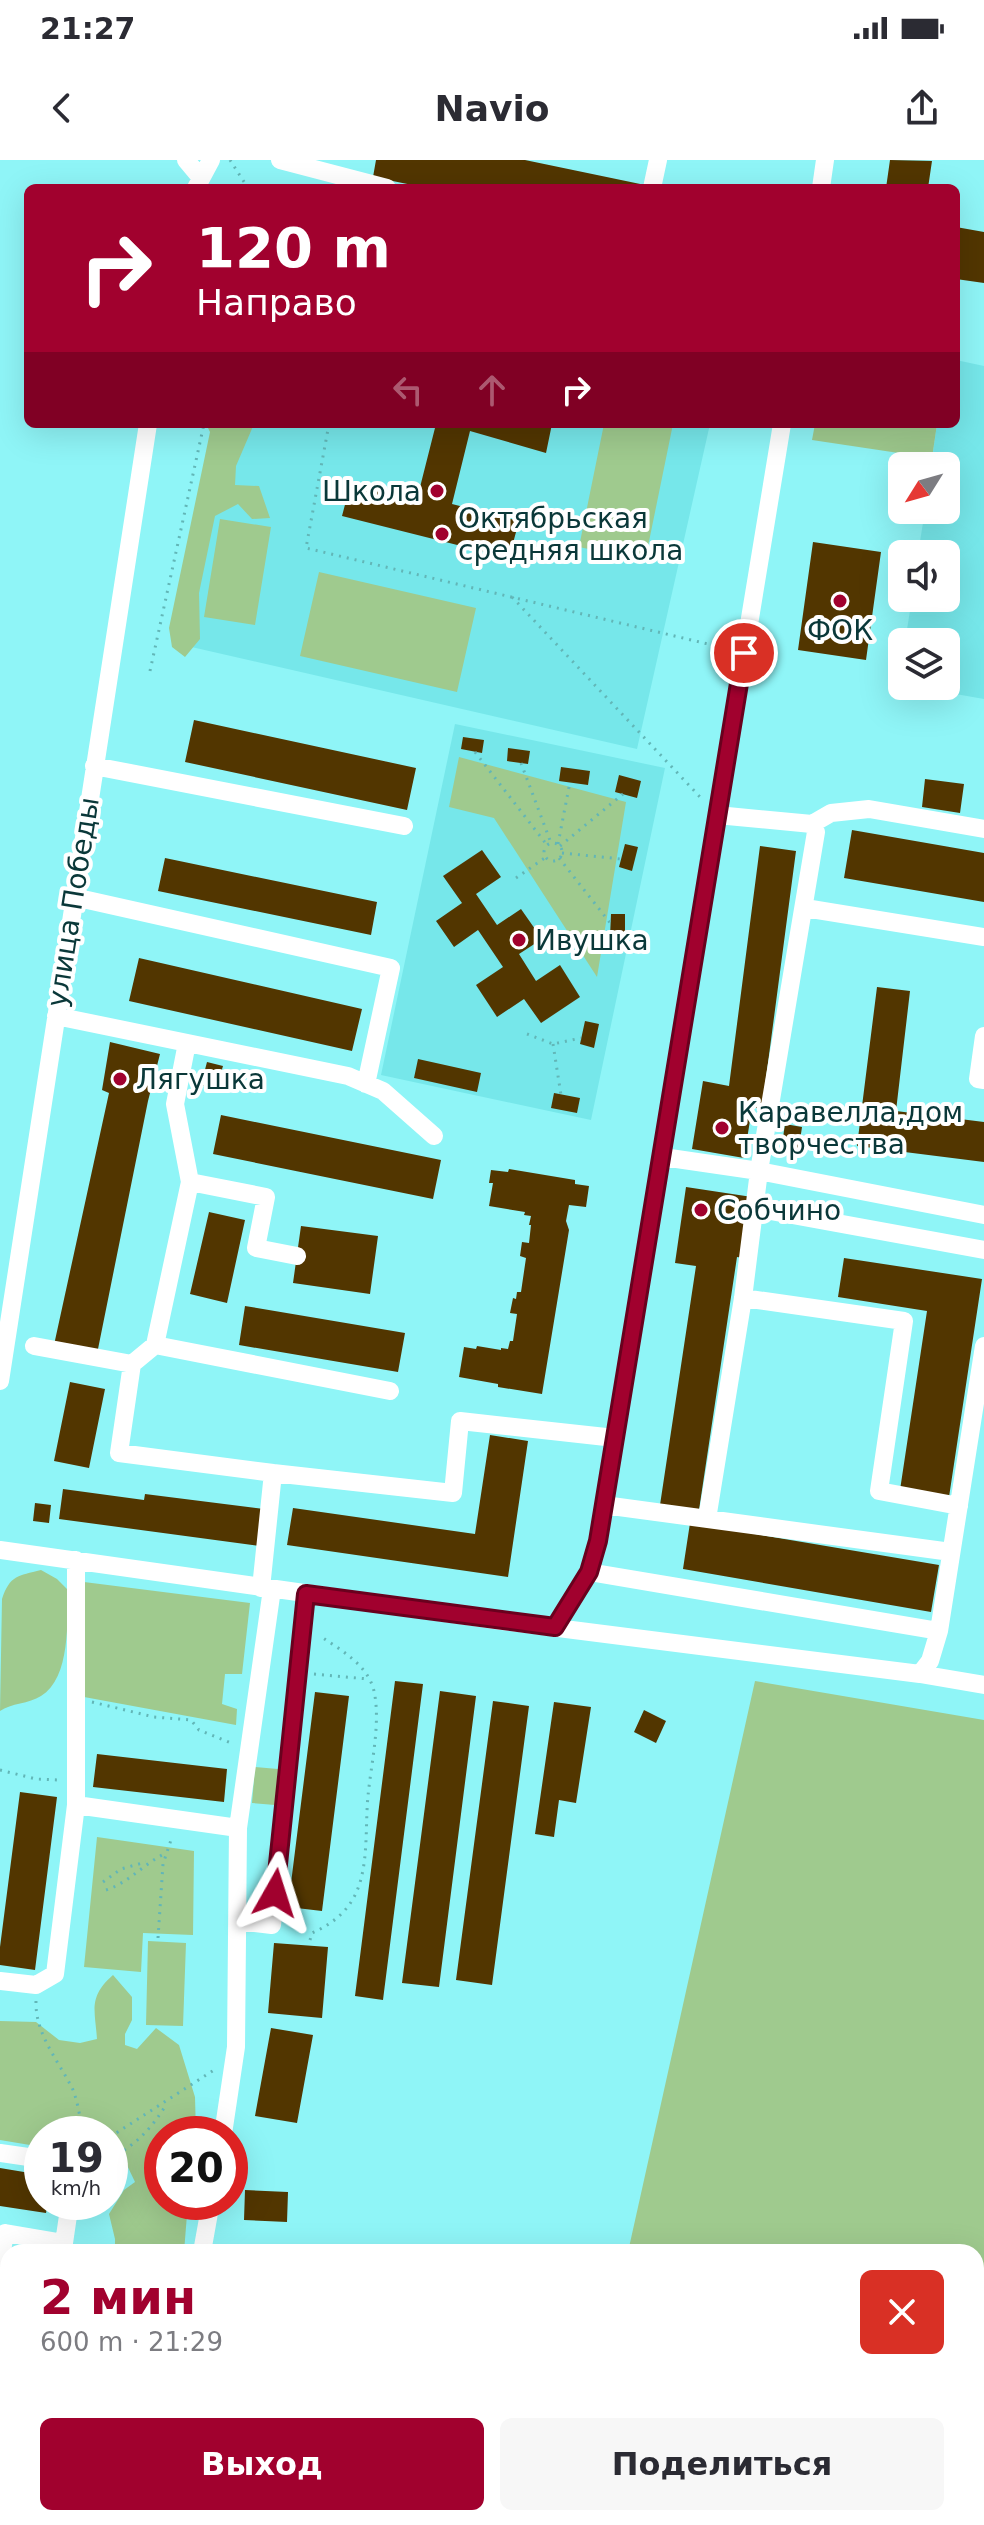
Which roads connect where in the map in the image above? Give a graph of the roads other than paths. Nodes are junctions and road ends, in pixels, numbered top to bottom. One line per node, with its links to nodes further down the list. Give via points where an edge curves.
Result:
1 (186, 160): 6 (street)
2 (211, 160): 6 (street)
3 (280, 160): 7 (street)
4 (658, 160): 8 (street)
5 (825, 160): 9 (street)
6 (199, 183)
7 (372, 184)
8 (653, 184)
9 (822, 184)
10 (147, 428): 12 (street, улица Победы)
11 (781, 428): 13 (street)
12 (94, 766): 15 (street); 17 (street, улица Победы)
13 (717, 815): 14 (street); 26 (street)
14 (812, 824): 16 (street, via 831,813 869,809); 18 (street, via 816,832)
15 (404, 826)
16 (984, 829)
17 (74, 897): 20 (street, улица Победы); 24 (street, via 391,968)
18 (805, 908): 19 (street); 27 (street)
19 (984, 937)
20 (56, 1016): 22 (street); 38 (street, улица Победы)
21 (984, 1036): 23 (street, via 978,1079)
22 (187, 1043): 24 (street); 28 (street, via 175,1104)
23 (984, 1080)
24 (366, 1084): 25 (street, via 383,1091)
25 (434, 1136)
26 (663, 1157): 27 (street); 40 (street)
27 (759, 1171): 29 (street); 30 (street)
28 (190, 1182): 32 (street, via 266,1197 256,1248); 34 (street)
29 (754, 1208): 31 (street); 33 (street)
30 (984, 1215)
31 (984, 1250)
32 (297, 1256)
33 (743, 1298): 43 (street, via 904,1321 879,1491); 44 (street)
34 (155, 1345): 37 (street); 39 (street)
35 (34, 1346): 37 (street)
36 (984, 1346): 43 (street)
37 (132, 1364): 41 (street, via 119,1453)
38 (0, 1381)
39 (390, 1391)
40 (615, 1438): 41 (street, via 460,1421 453,1493); 42 (street)
41 (273, 1473): 49 (street)
42 (604, 1505): 44 (street); 48 (street)
43 (959, 1506): 46 (street)
44 (707, 1519): 46 (street)
45 (0, 1550): 47 (street)
46 (951, 1552): 52 (street)
47 (76, 1560): 49 (street); 55 (street)
48 (589, 1572): 51 (street); 52 (street)
49 (267, 1589): 50 (street); 56 (street)
50 (306, 1594): 51 (street); 57 (street, via 272,1925)
51 (555, 1627): 53 (street)
52 (939, 1631): 53 (street)
53 (920, 1674): 54 (street)
54 (984, 1685)
55 (76, 1805): 56 (street); 58 (street, via 55,1974 36,1985)
56 (238, 1828): 57 (street)
57 (238, 1921): 59 (street, via 236,2047)
58 (0, 1981)
59 (226, 2116)
60 (0, 2153): 61 (street)
61 (24, 2156)
62 (67, 2220): 64 (street, via 64,2243 5,2233)
63 (208, 2220): 65 (street)
64 (3, 2244)
65 (203, 2244)

